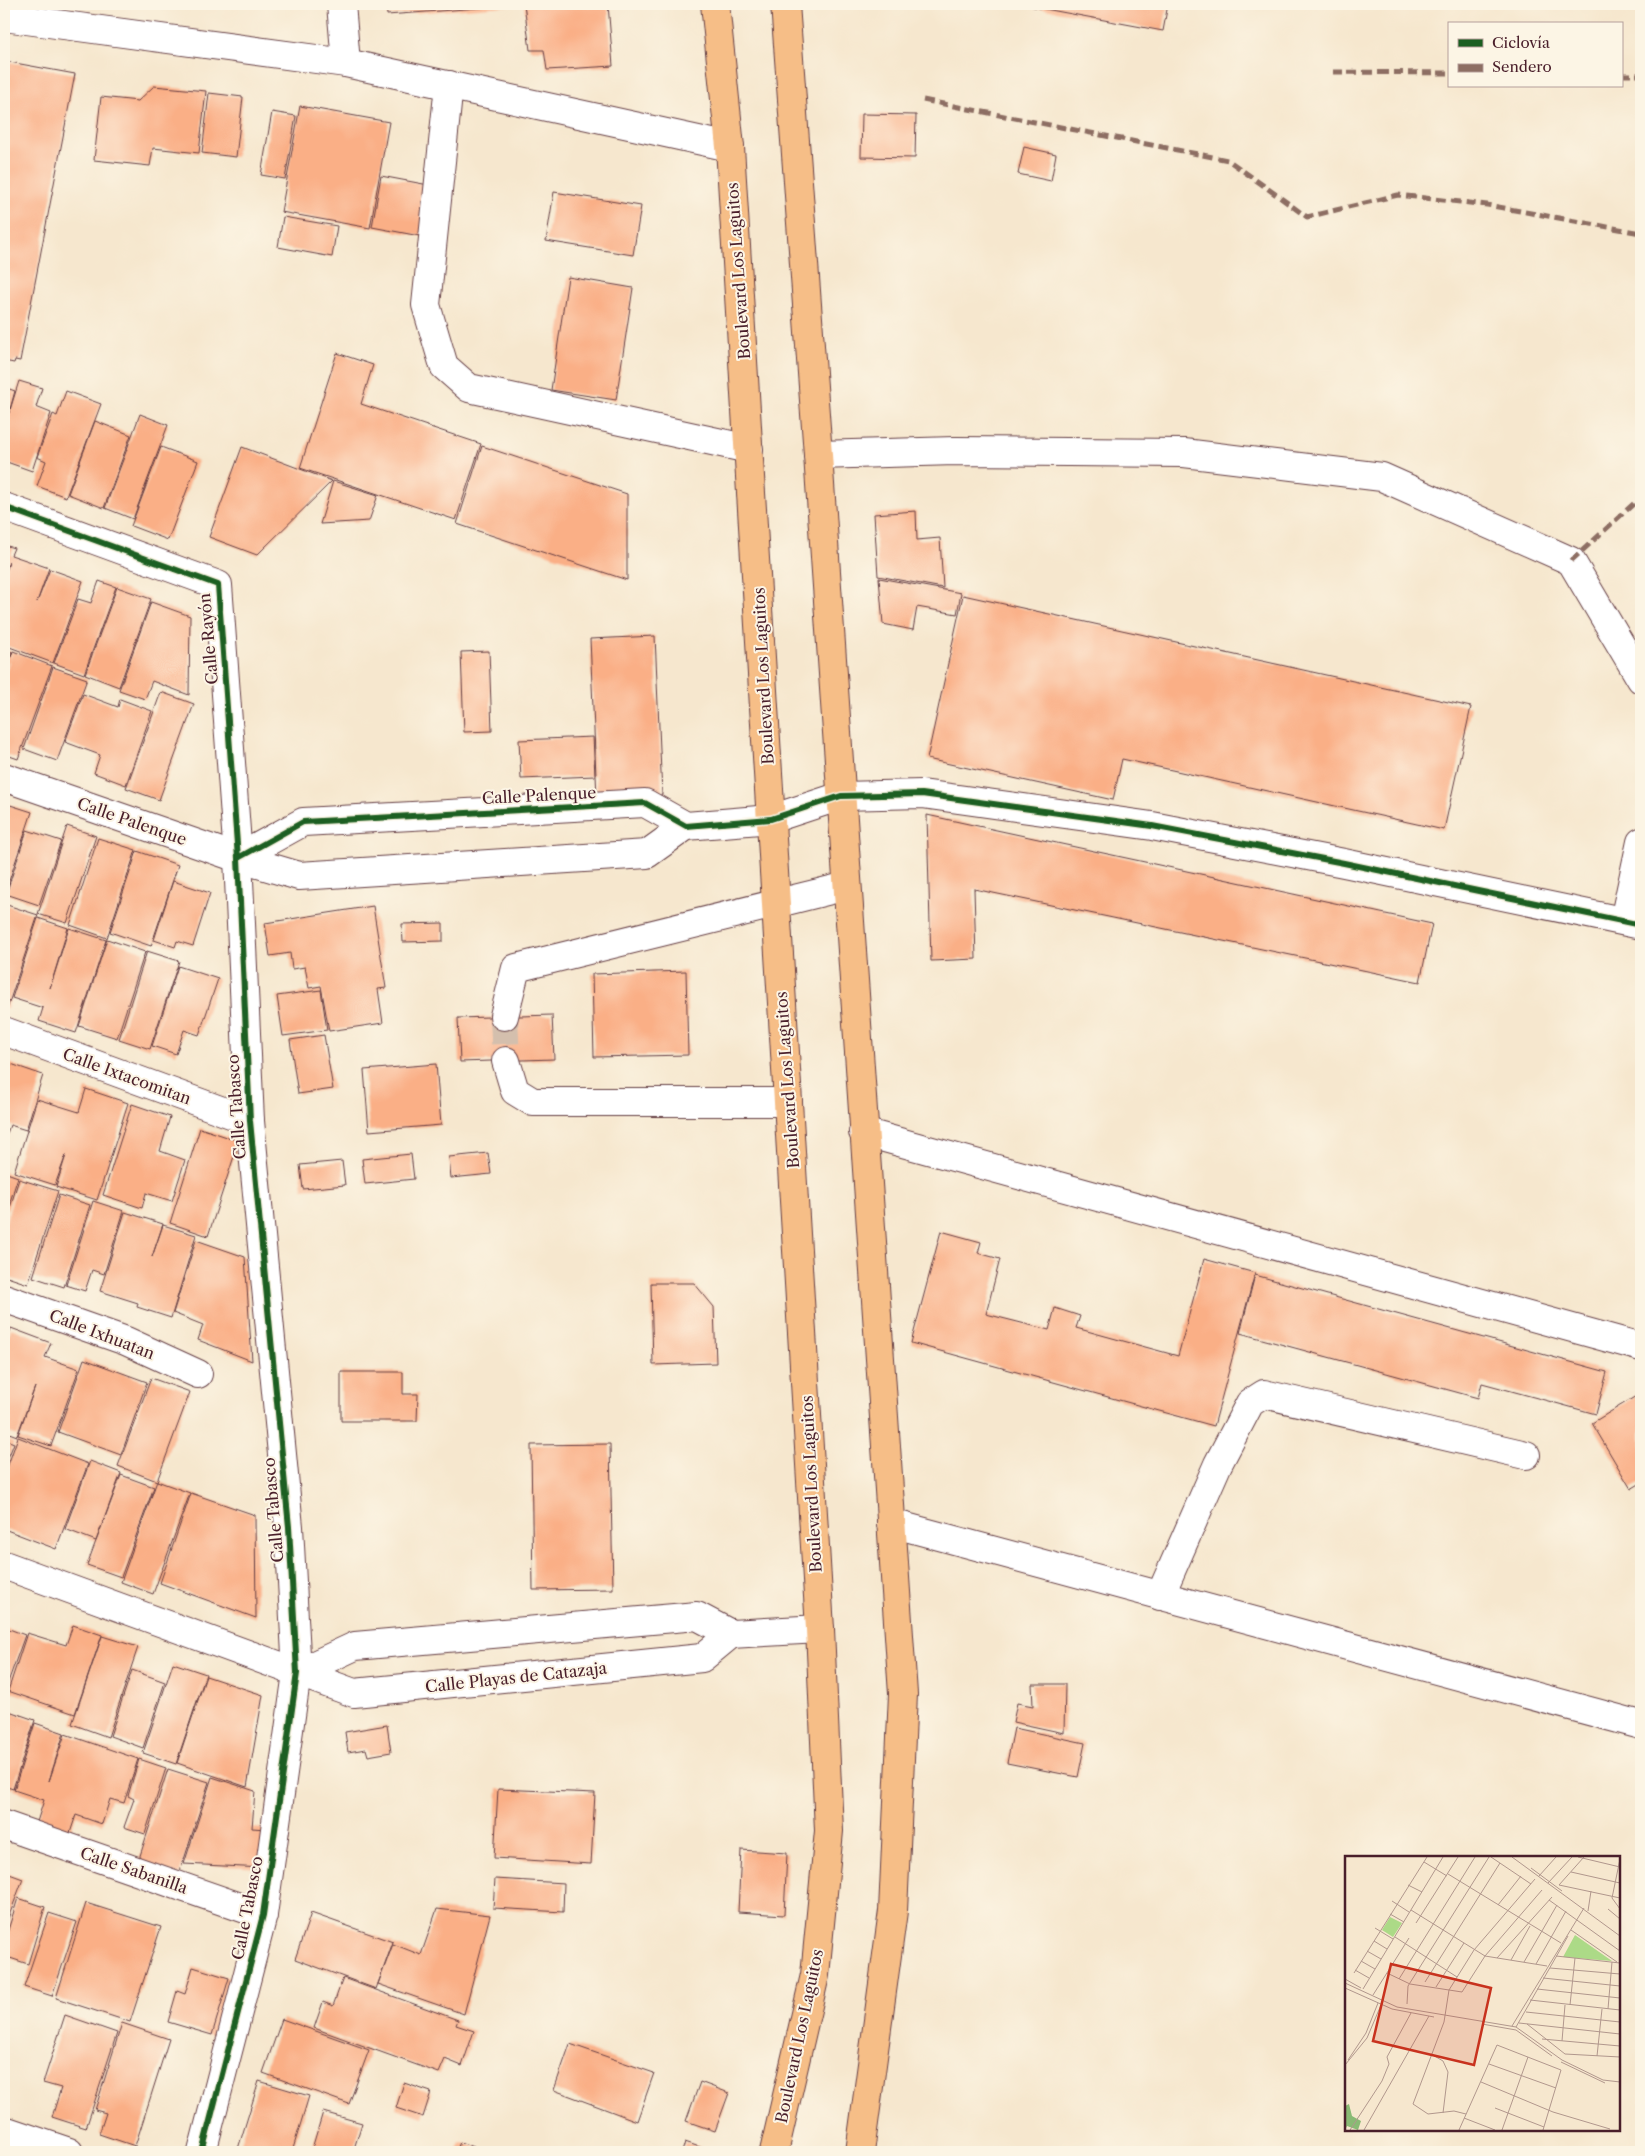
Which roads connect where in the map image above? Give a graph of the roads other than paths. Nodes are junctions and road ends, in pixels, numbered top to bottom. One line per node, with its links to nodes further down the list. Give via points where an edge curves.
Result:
1 (341, 4): 5 (street)
2 (715, 4): 7 (main road, Boulevard Los Laguitos)
3 (785, 4): 9 (main road)
4 (4, 17): 5 (street)
5 (346, 63): 6 (street)
6 (449, 85): 7 (street); 8 (street, via 426,305 444,366 469,388)
7 (730, 147): 8 (main road, Boulevard Los Laguitos)
8 (749, 449): 14 (main road, Boulevard Los Laguitos)
9 (818, 455): 11 (street, via 955,451 1184,453 1382,476 1571,561); 13 (main road)
10 (4, 508): 17 (street, Calle Rayón, via 218,585)
11 (1641, 679)
12 (4, 777): 17 (street, Calle Palenque)
13 (841, 796): 14 (street); 18 (main road); 20 (street, via 922,794 1152,826)
14 (771, 819): 15 (street); 19 (main road, Boulevard Los Laguitos)
15 (686, 826): 17 (street, via 647,854 299,876); 17 (street, Calle Palenque, via 645,803 303,822)
16 (1641, 842): 20 (street)
17 (238, 858): 25 (street, Calle Tabasco)
18 (847, 886): 19 (street); 26 (main road)
19 (776, 904): 21 (street, via 516,968); 24 (main road, Boulevard Los Laguitos)
20 (1633, 923)
21 (504, 1016)
22 (4, 1031): 25 (street, Calle Ixtacomitan)
23 (506, 1061): 24 (street, via 515,1091 533,1102)
24 (788, 1102): 34 (main road, Boulevard Los Laguitos)
25 (250, 1120): 36 (street, Calle Tabasco, via 289,1527)
26 (863, 1132): 28 (street); 31 (main road)
27 (4, 1298): 29 (street, Calle Ixhuatan, via 126,1341)
28 (1641, 1347)
29 (198, 1374)
30 (1526, 1455): 33 (street, via 1264,1394 1250,1403 1222,1455)
31 (891, 1523): 33 (street); 44 (main road, via 903,1694 894,1911)
32 (4, 1565): 36 (street, Calle Playas de Catazaja)
33 (1160, 1596): 37 (street)
34 (820, 1629): 35 (street); 43 (main road, Boulevard Los Laguitos, via 830,1831 814,1976)
35 (731, 1634): 36 (street, via 697,1616 355,1646); 36 (street, Calle Playas de Catazaja, via 702,1658 354,1693)
36 (297, 1673): 39 (street, Calle Tabasco)
37 (1641, 1725)
38 (4, 1825): 39 (street, Calle Sabanilla)
39 (263, 1915): 42 (street, Calle Tabasco)
40 (4, 2130): 41 (street)
41 (69, 2152)
42 (202, 2152)
43 (774, 2152)
44 (860, 2152)

